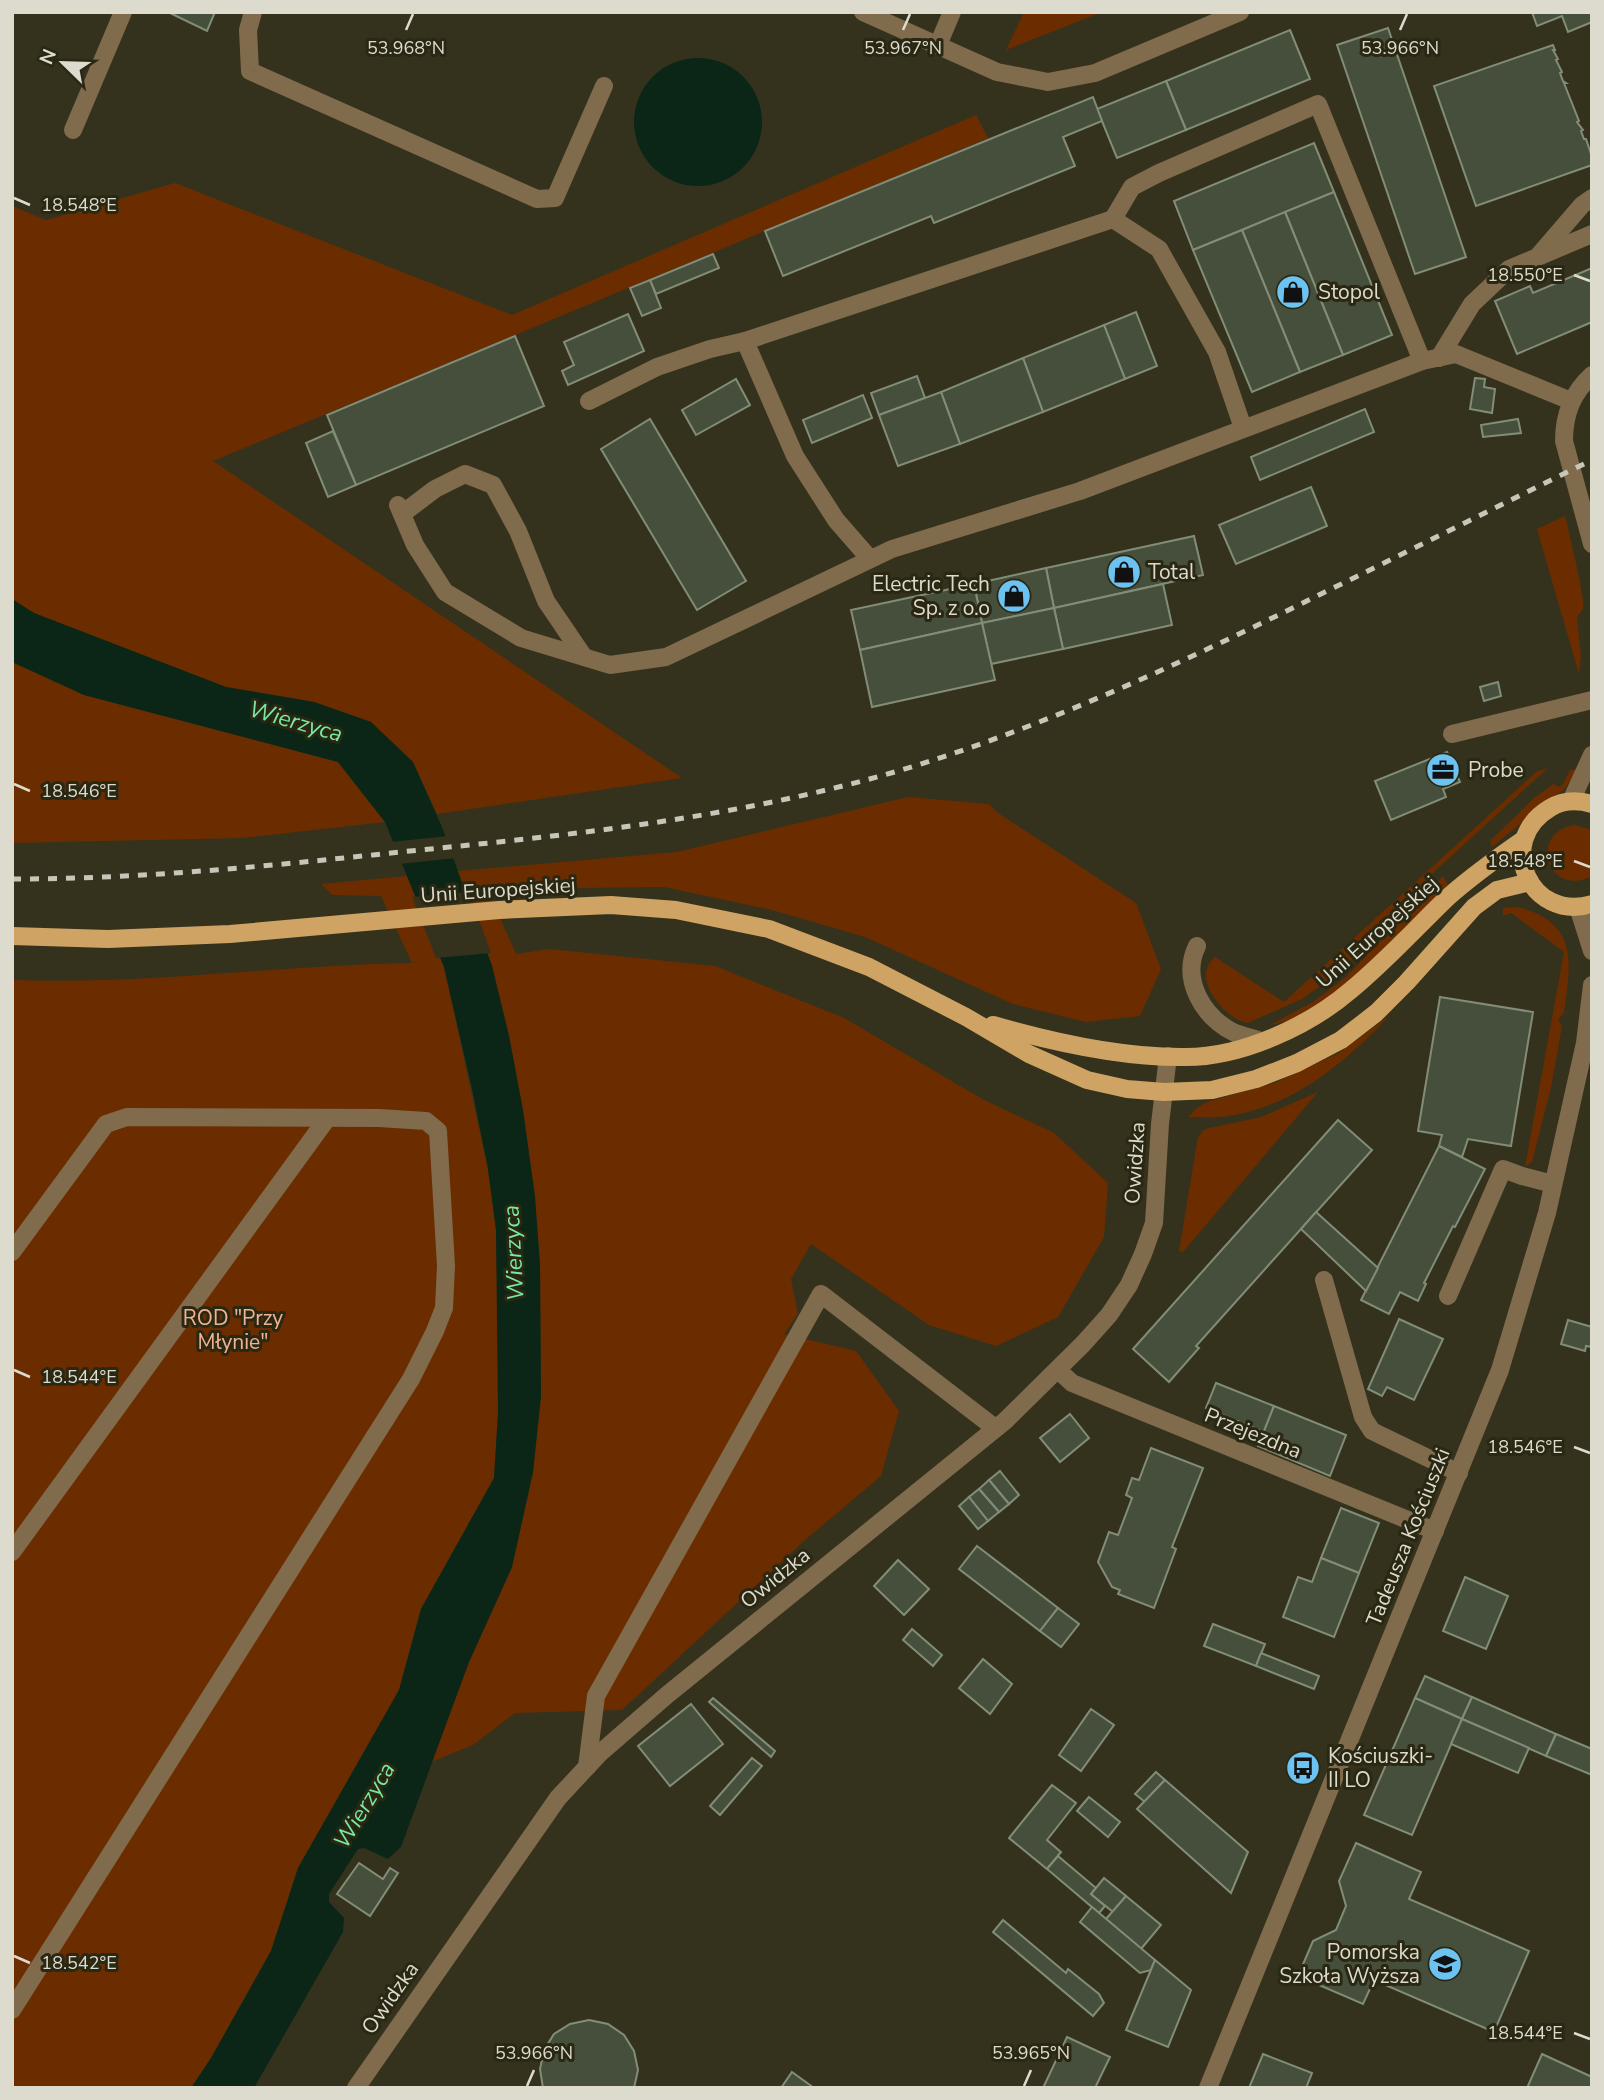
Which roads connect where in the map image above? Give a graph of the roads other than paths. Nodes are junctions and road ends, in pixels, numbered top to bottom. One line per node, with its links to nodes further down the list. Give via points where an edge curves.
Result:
1 (123, 12): 8 (street)
2 (253, 12): 7 (street, via 248,30 250,71 537,199 555,198)
3 (863, 12): 6 (street)
4 (951, 12): 6 (street)
5 (1240, 12): 6 (street, via 1095,73 1048,82 997,72)
6 (938, 45)
7 (604, 86)
8 (73, 130)
9 (1592, 198): 12 (street)
10 (1113, 219): 13 (street); 14 (street, via 1132,187 1318,104); 18 (street, via 1159,249 1217,352)
11 (1592, 234): 12 (street)
12 (1537, 257): 14 (street, via 1509,269 1472,304)
13 (746, 341): 16 (street, via 657,367); 20 (street, via 795,456 836,520)
14 (1430, 360): 17 (street, via 1456,354); 18 (street)
15 (1592, 375): 17 (street)
16 (589, 401)
17 (1571, 401): 19 (street, via 1564,441)
18 (1243, 428): 20 (street, via 1080,491)
19 (1592, 544)
20 (870, 559): 21 (street, via 666,657 610,665)
21 (584, 657): 21 (street, via 521,638 445,592 415,545 400,510 465,474 494,485 546,601)
22 (1592, 700): 23 (street)
23 (1452, 734)
24 (1592, 755): 25 (street)
25 (1571, 801): 26 (main road); 27 (main road, via 1541,813)
26 (1592, 804)
27 (1523, 840): 28 (main road, via 1524,869); 35 (main road, Unii Europejskiej, via 1449,897 1350,991 1320,1013)
28 (1530, 882): 29 (main road, via 1550,901); 37 (main road, via 1497,890 1474,907 1408,982 1341,1040 1256,1079 1212,1090)
29 (1585, 905): 32 (street)
30 (12, 936): 34 (main road, Unii Europejskiej, via 108,939 230,934 499,910 611,905 676,910 769,929 869,967)
31 (1197, 946): 35 (street, via 1191,974 1198,998 1214,1019)
32 (1592, 951)
33 (1592, 985): 39 (street, Tadeusza Kościuszki, via 1585,1043)
34 (966, 1017): 36 (main road, Unii Europejskiej, via 1101,1050); 37 (main road, Unii Europejskiej, via 1029,1054 1087,1080)
35 (1261, 1041): 36 (main road, Unii Europejskiej, via 1188,1058)
36 (1168, 1056): 37 (street, Owidzka)
37 (1164, 1092): 43 (street, Owidzka, via 1154,1223 1143,1254 1108,1315)
38 (326, 1120): 40 (street, via 127,1117 106,1124); 47 (street); 49 (street, via 425,1121 438,1131 444,1308 411,1379)
39 (1553, 1184): 42 (street, via 1503,1169); 45 (street, Tadeusza Kościuszki, via 1500,1370)
40 (12, 1252)
41 (1324, 1280): 45 (street, via 1363,1417 1372,1431)
42 (1448, 1296)
43 (1058, 1370): 44 (street, Owidzka); 46 (street, Przejezdna, via 1072,1383)
44 (995, 1428): 48 (street, Owidzka, via 667,1695); 48 (street, via 821,1294 596,1696)
45 (1459, 1473): 46 (street, Tadeusza Kościuszki)
46 (1435, 1531): 51 (street, Tadeusza Kościuszki)
47 (12, 1552)
48 (587, 1767): 50 (street, Owidzka, via 558,1798)
49 (12, 2010)
50 (356, 2088)
51 (1208, 2088)

